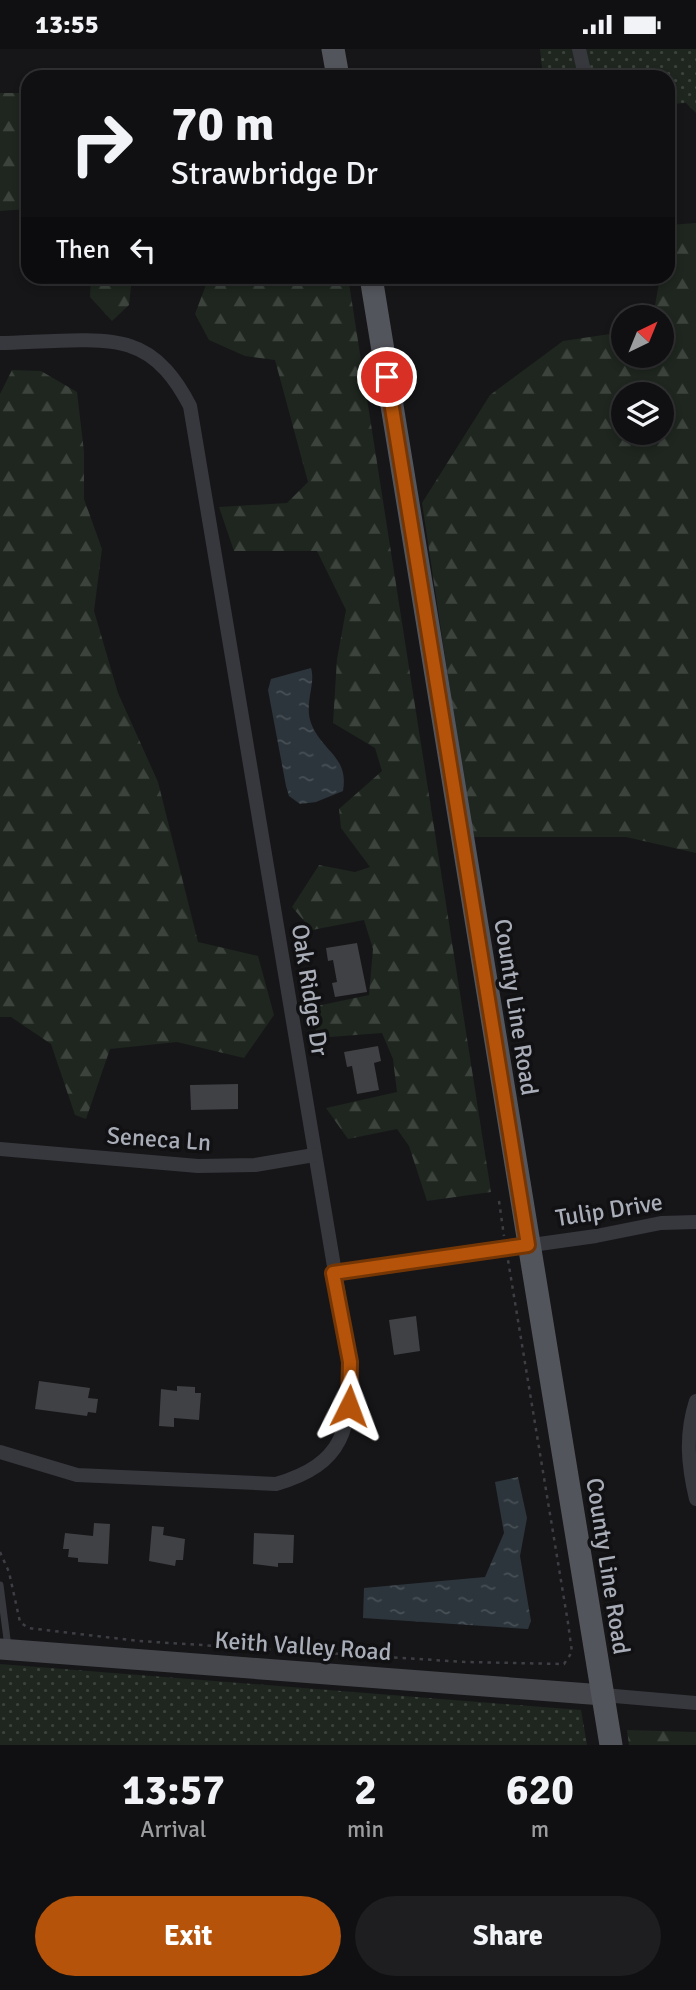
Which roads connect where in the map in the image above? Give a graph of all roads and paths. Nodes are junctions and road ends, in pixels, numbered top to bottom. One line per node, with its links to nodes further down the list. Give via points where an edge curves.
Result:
1 (333, 49): 3 (main road)
2 (579, 49): 4 (street)
3 (337, 70)
4 (584, 70)
5 (372, 284): 11 (main road, County Line Road)
6 (0, 343): 8 (street, Oak Ridge Dr, via 131,346 160,364 178,383 190,406)
7 (0, 1149): 8 (street, Seneca Ln, via 198,1167 255,1165)
8 (314, 1155): 12 (street, Oak Ridge Dr)
9 (499, 1201): 11 (path)
10 (696, 1222): 11 (street, Tulip Drive, via 661,1223)
11 (517, 1247): 12 (street, Tulip Drive); 16 (path, via 572,1652 564,1664 164,1643 27,1628 20,1622 13,1584); 19 (main road, County Line Road)
12 (333, 1273): 14 (street, Oak Ridge Dr, via 350,1362 347,1421 340,1444 298,1478 276,1484 77,1475)
13 (696, 1401): 15 (street, via 688,1455)
14 (0, 1452)
15 (696, 1499)
16 (0, 1552)
17 (0, 1585): 18 (lane)
18 (4, 1649): 19 (street, Keith Valley Road)
19 (603, 1695): 20 (street); 21 (main road, County Line Road)
20 (696, 1703)
21 (611, 1745)

